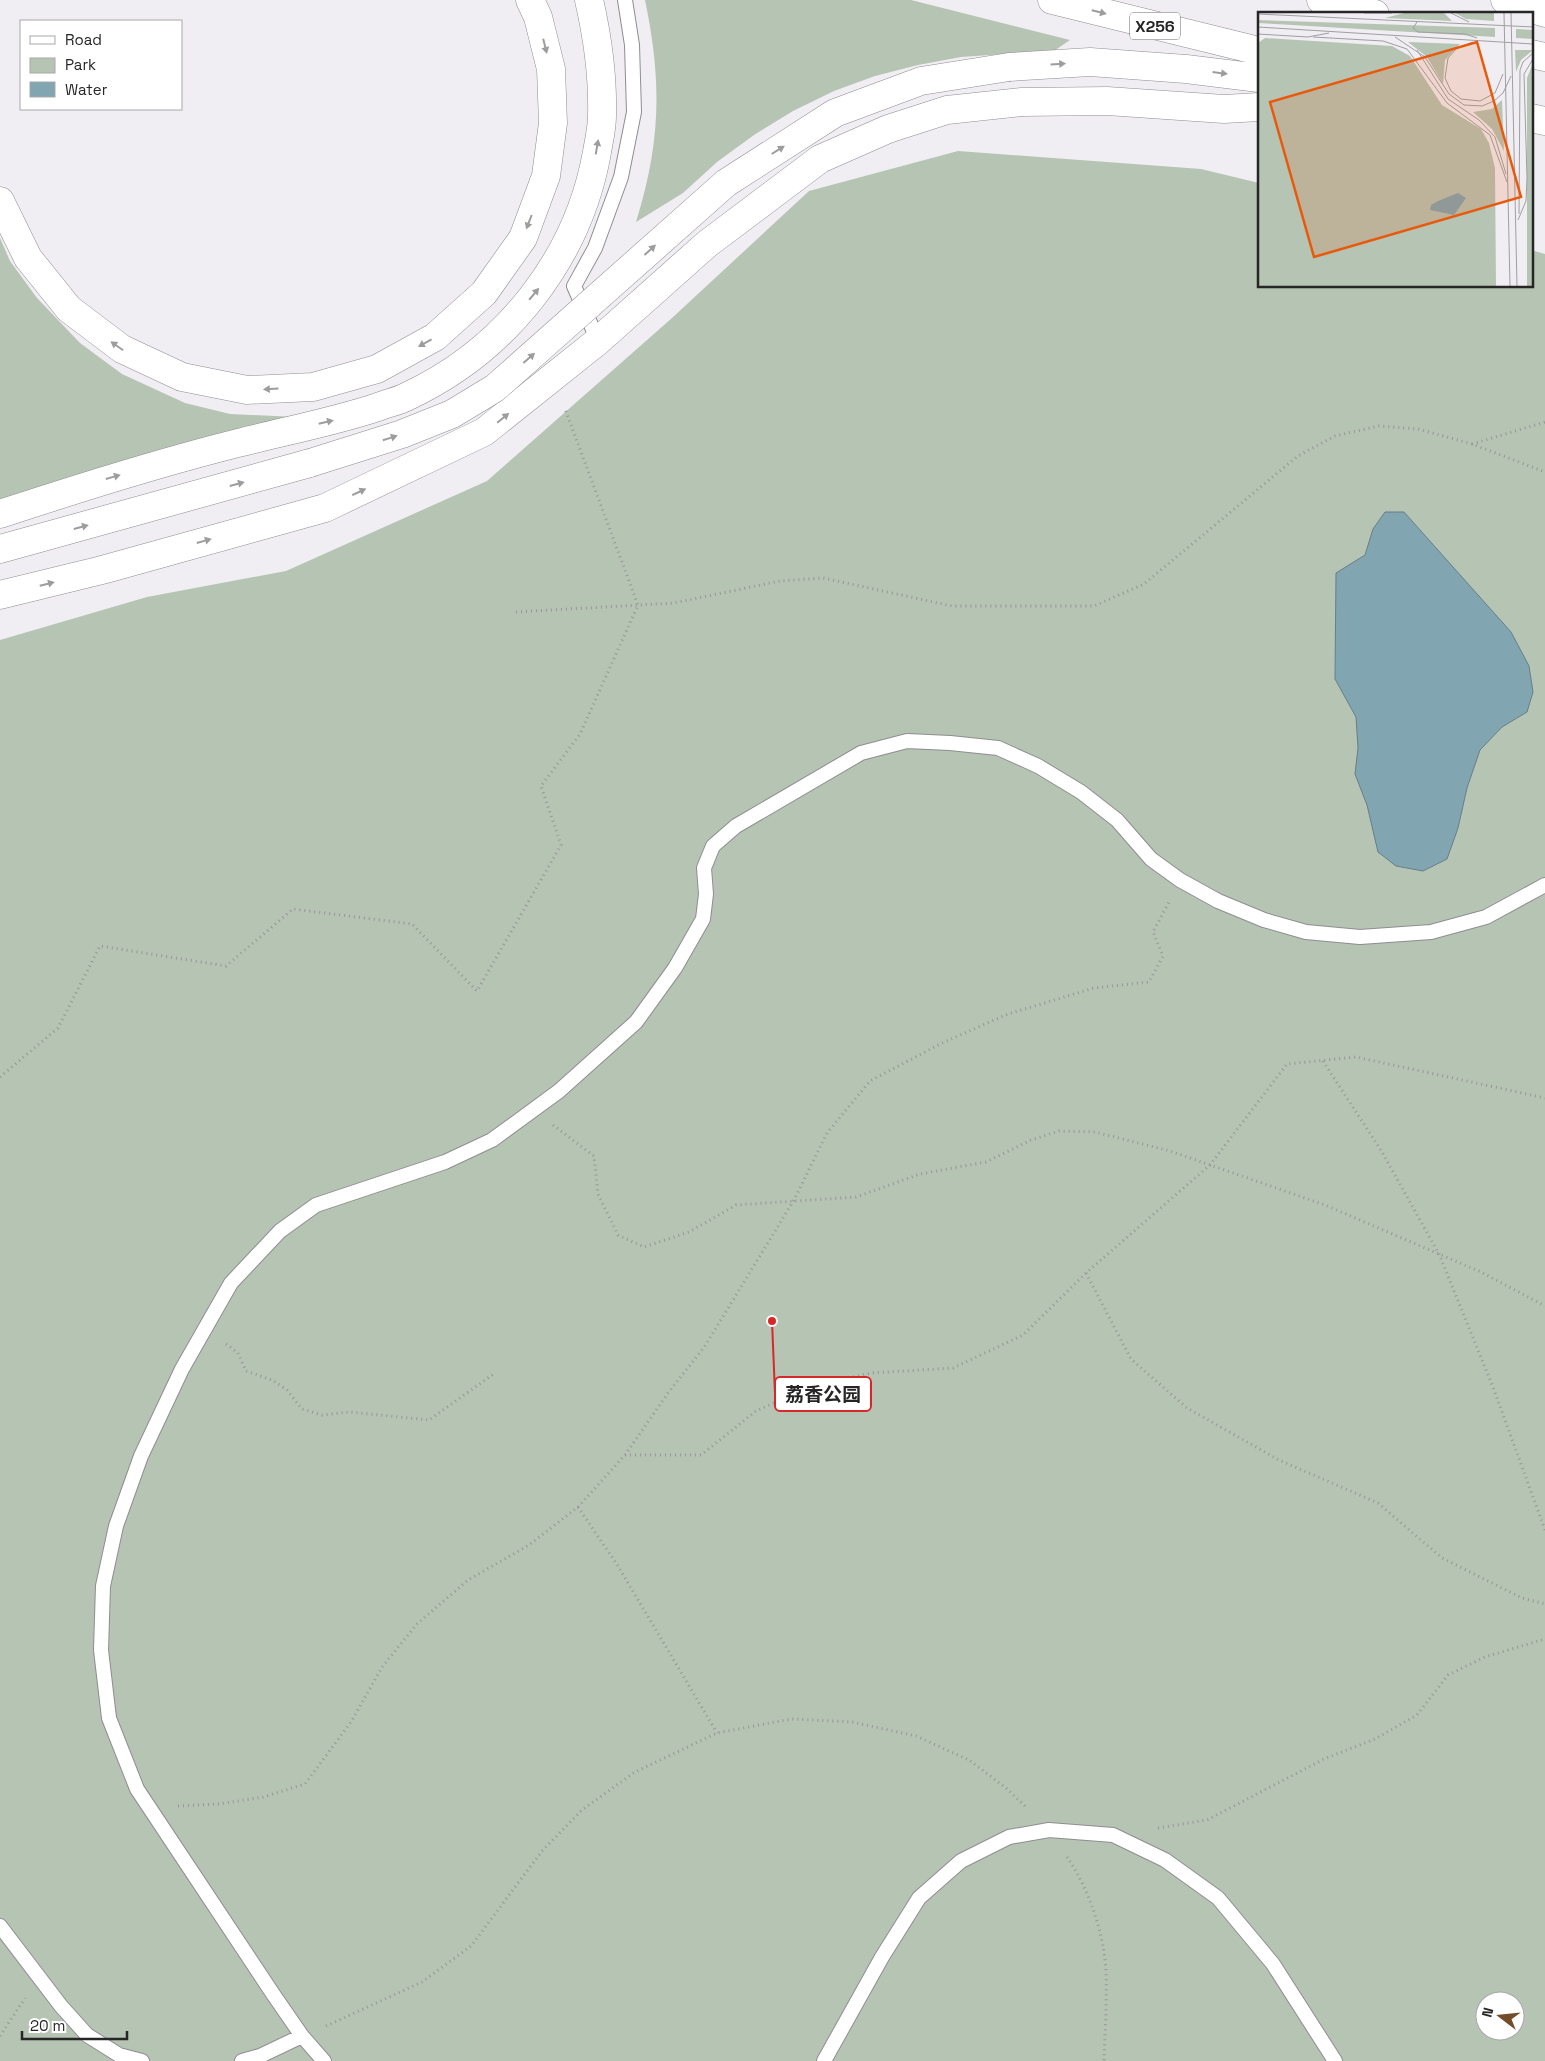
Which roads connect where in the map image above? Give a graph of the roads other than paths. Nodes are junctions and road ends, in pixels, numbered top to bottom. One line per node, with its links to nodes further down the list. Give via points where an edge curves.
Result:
1 (530, 0): 16 (main road, one-way to 16, via 538,17 550,69 553,123 546,176 523,238 484,293 435,337 377,369 313,387 247,390 182,377 122,349 69,309 28,258)
2 (589, 0): 18 (main road, one-way to 2, via 96,482 351,416 407,397 459,368 504,330 543,284 572,233 592,177 602,119 601,59)
3 (625, 0): 17 (lane, via 632,45 634,112 621,177 595,248 574,286)
4 (1052, 0): 9 (main road, X256, one-way to 9)
5 (1321, 0): 7 (main road)
6 (1505, 0): 8 (main road)
7 (1367, 12)
8 (1545, 13)
9 (1258, 51)
10 (1532, 54): 11 (main road)
11 (1545, 57)
12 (1258, 78): 19 (main road, one-way to 12, bridge, via 310,464 452,414 495,388 726,183 835,114 921,81 1009,67 1090,62)
13 (1258, 108): 17 (main road, via 1224,109 1107,101 1022,102 948,110 888,128 820,159 708,244)
14 (1532, 118): 15 (main road)
15 (1545, 121)
16 (0, 201)
17 (598, 341): 20 (main road, one-way to 17, via 325,508 484,432)
18 (0, 514)
19 (0, 549)
20 (0, 595)
21 (1545, 885): 23 (lane, via 1486,917 1431,932 1360,937 1306,932 1264,920 1218,901 1180,880 1151,859 1117,820 1081,792 1038,766 998,748 907,741 861,753 736,826 713,846 704,868 706,894 703,919 675,968 636,1022 559,1091 492,1140 445,1162 316,1205 280,1231 231,1283 182,1368 141,1456 116,1526 103,1586 101,1650 109,1718 137,1789)
22 (0, 1926): 24 (lane, via 87,2036 119,2055)
23 (302, 2036): 25 (lane); 26 (lane)
24 (142, 2061)
25 (242, 2061)
26 (324, 2061)
27 (824, 2061): 28 (lane, via 919,1898 961,1861 1010,1837 1049,1830 1114,1835 1165,1860 1218,1898 1273,1964)
28 (1335, 2061)

